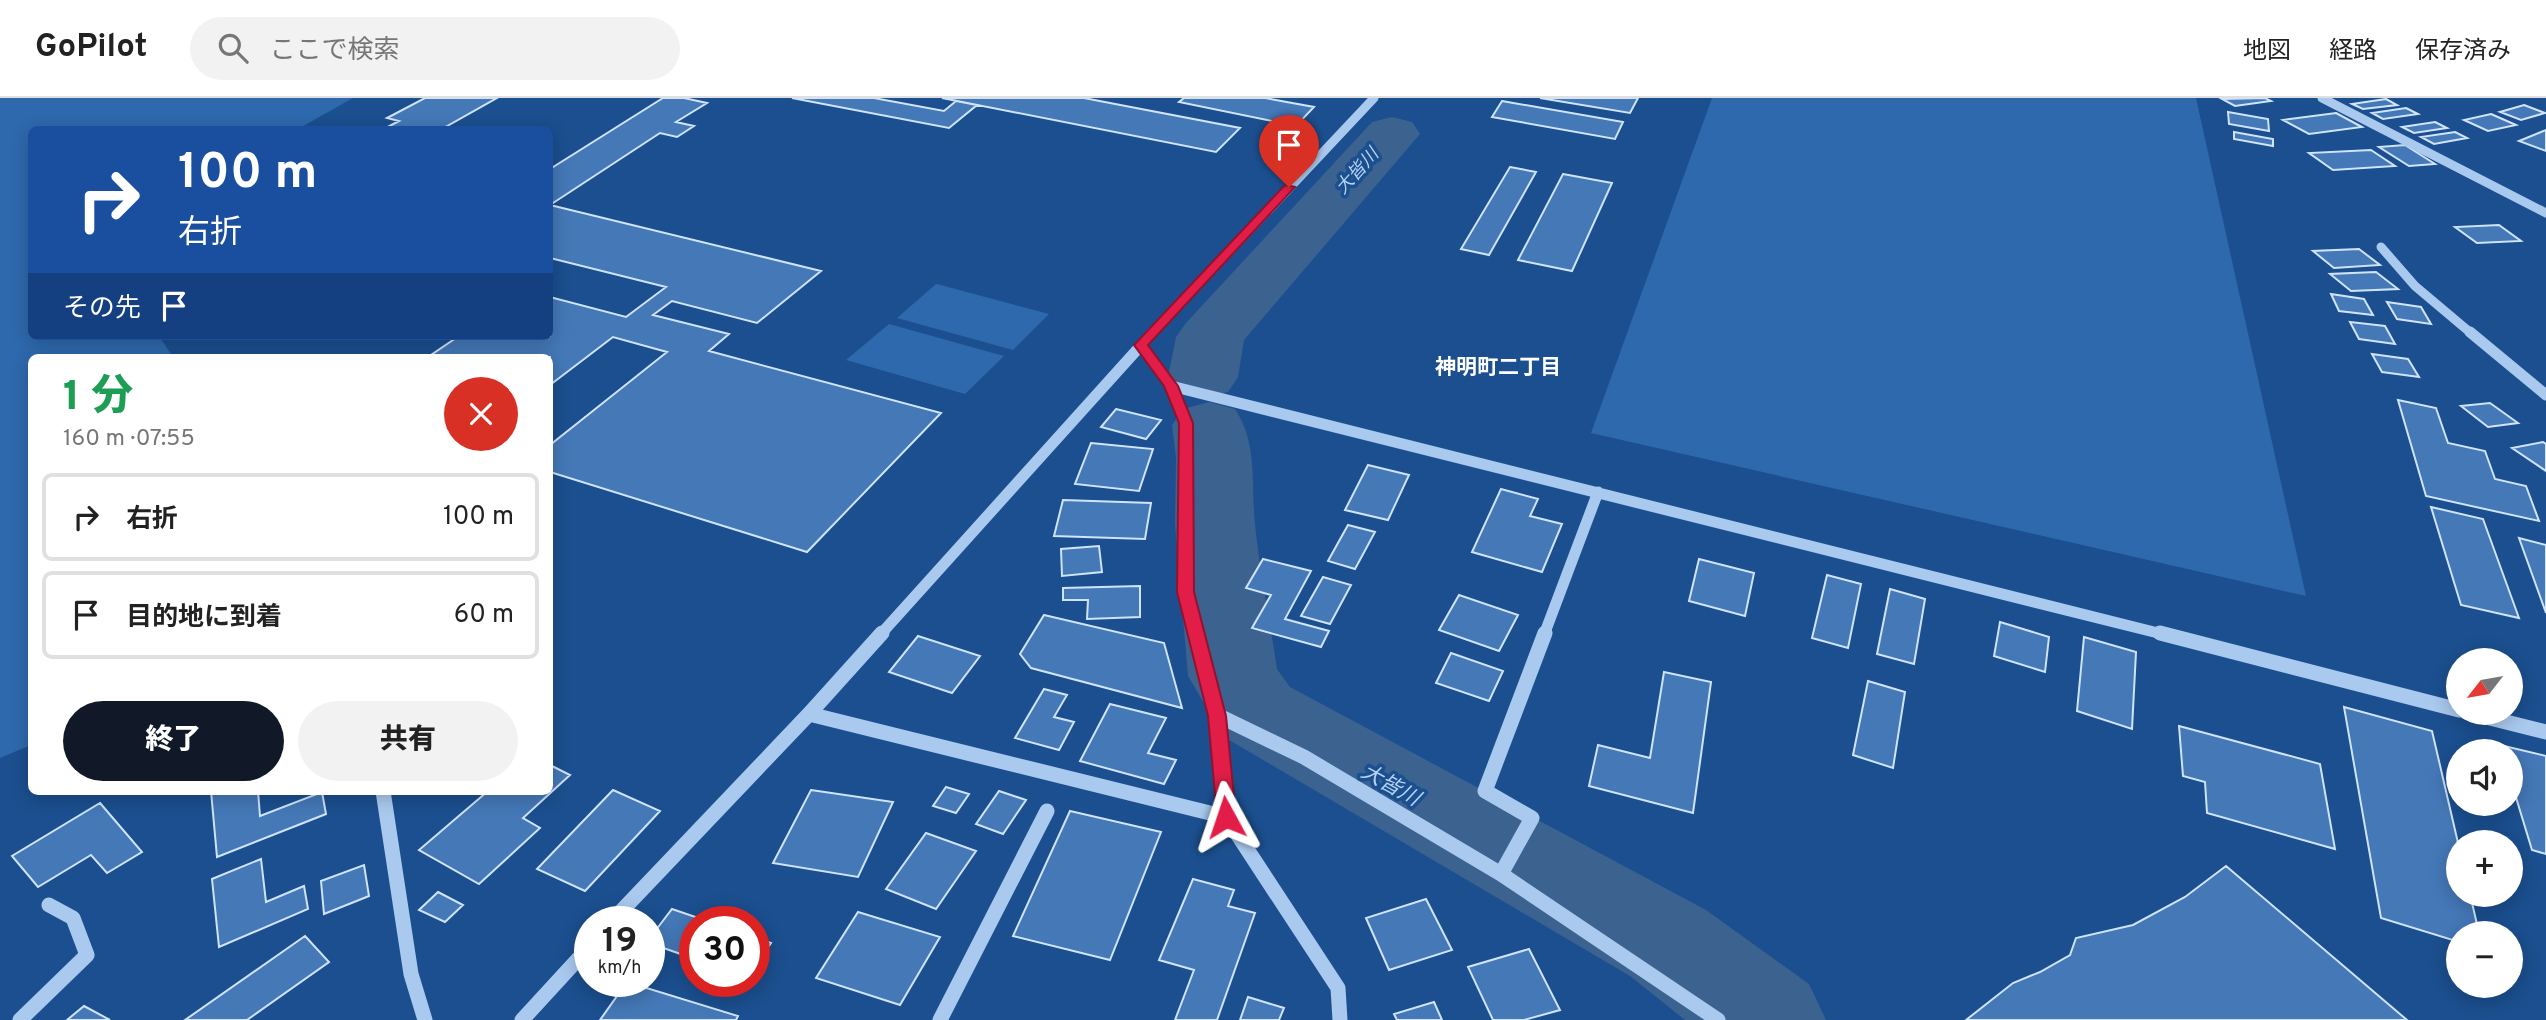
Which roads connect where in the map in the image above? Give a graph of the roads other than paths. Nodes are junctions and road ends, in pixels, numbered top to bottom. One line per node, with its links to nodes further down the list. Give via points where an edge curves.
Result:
1 (1374, 98): 5 (street)
2 (2322, 98): 3 (street)
3 (2546, 213)
4 (2381, 247): 7 (street, via 2415,286)
5 (1141, 345): 6 (street); 10 (street)
6 (1171, 386): 8 (street); 11 (street, via 1186,423 1185,592)
7 (2546, 395)
8 (1598, 492): 9 (street); 17 (street, via 1485,791 1532,818)
9 (2446, 707)
10 (809, 714): 16 (street); 19 (street)
11 (1217, 716): 16 (street); 17 (street, via 1304,757)
12 (2518, 725): 13 (street)
13 (2546, 732)
14 (384, 795): 22 (street, via 411,974)
15 (1047, 811): 24 (street)
16 (1226, 817): 25 (street, via 1338,988)
17 (1501, 874): 26 (street)
18 (49, 905): 21 (street, via 74,918 87,955)
19 (626, 906)
20 (574, 963): 23 (street)
21 (20, 1020)
22 (425, 1020)
23 (522, 1020)
24 (940, 1020)
25 (1340, 1020)
26 (1718, 1020)

